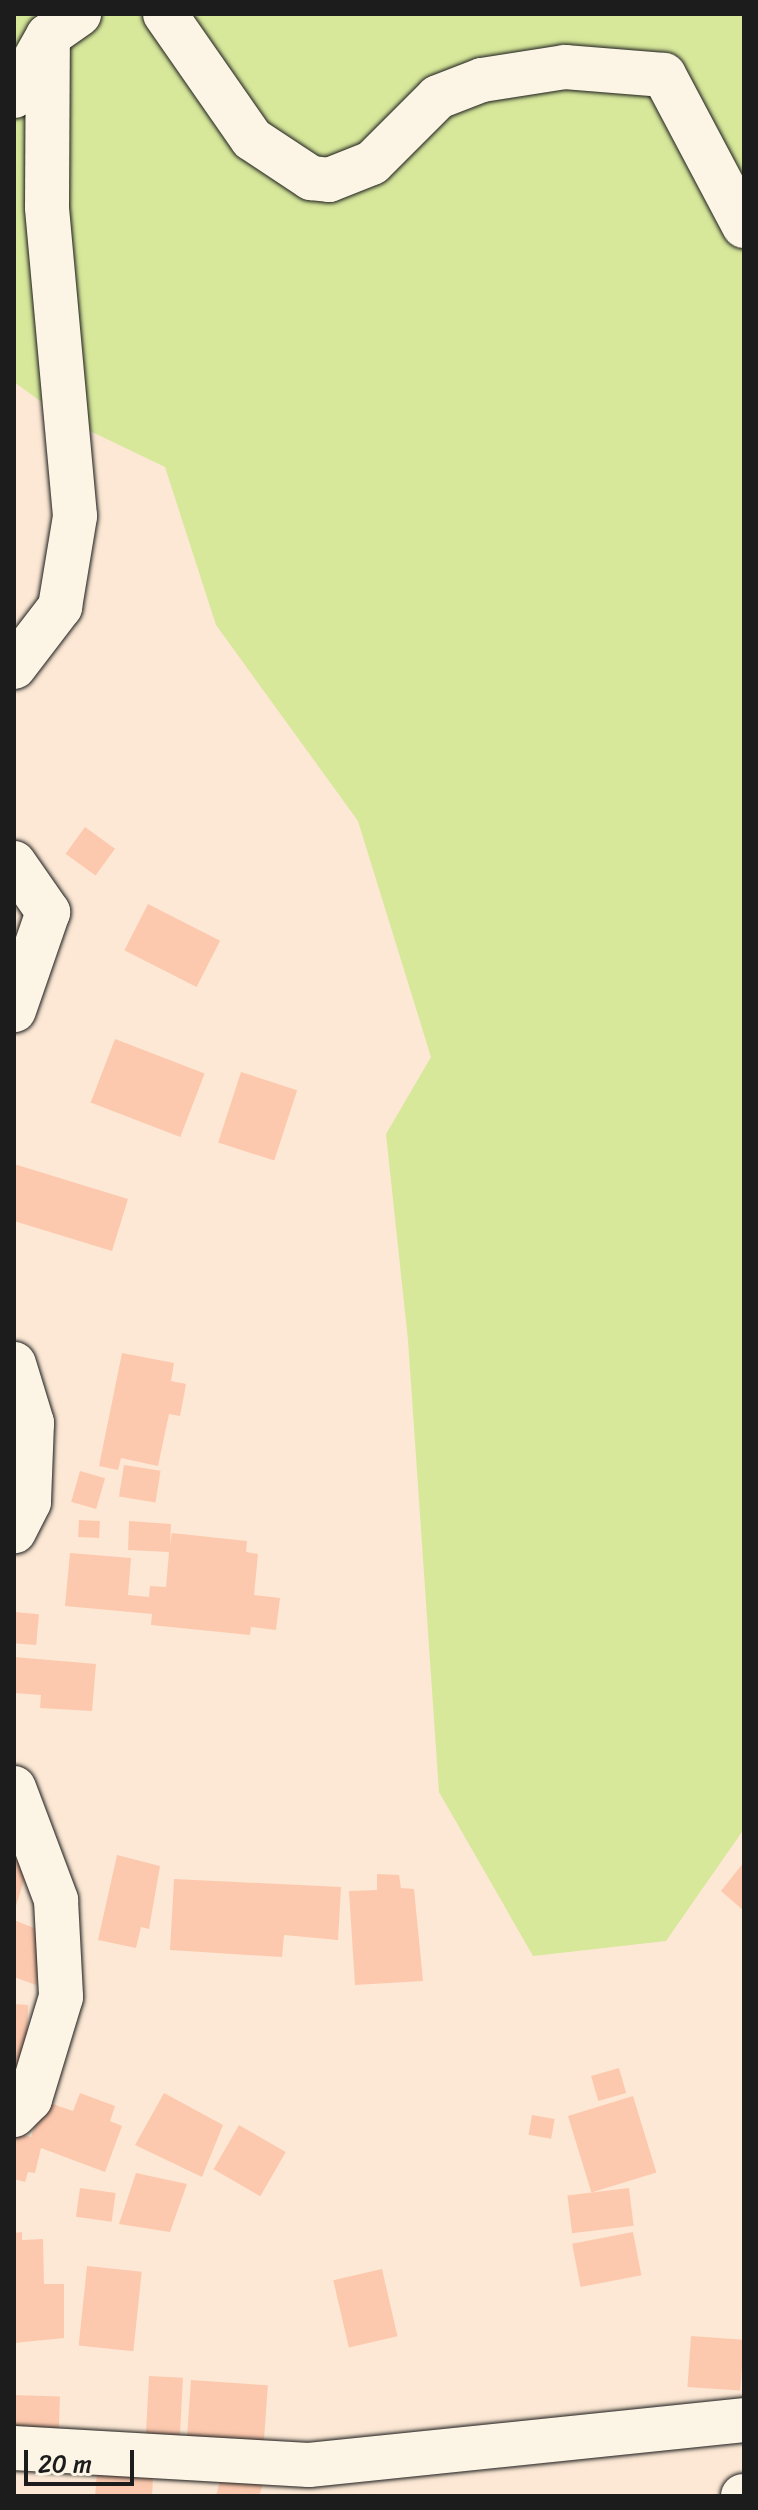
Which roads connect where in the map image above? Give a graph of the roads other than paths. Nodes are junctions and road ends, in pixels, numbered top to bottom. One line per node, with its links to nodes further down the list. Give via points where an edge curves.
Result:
1 (165, 14): 4 (street, via 252,139 311,178 329,180 372,163 438,97 482,80 565,67 664,75)
2 (63, 25): 3 (street); 5 (street, via 47,207 75,516 60,607)
3 (14, 96)
4 (744, 226)
5 (14, 667)
6 (14, 863): 7 (street, via 48,912)
7 (14, 1010)
8 (14, 1364): 9 (street, via 32,1423 29,1502)
9 (14, 1531)
10 (14, 1788): 11 (street, via 56,1900 61,1997 30,2099)
11 (14, 2115)
12 (744, 2420): 13 (street, via 309,2465)
13 (14, 2448)

